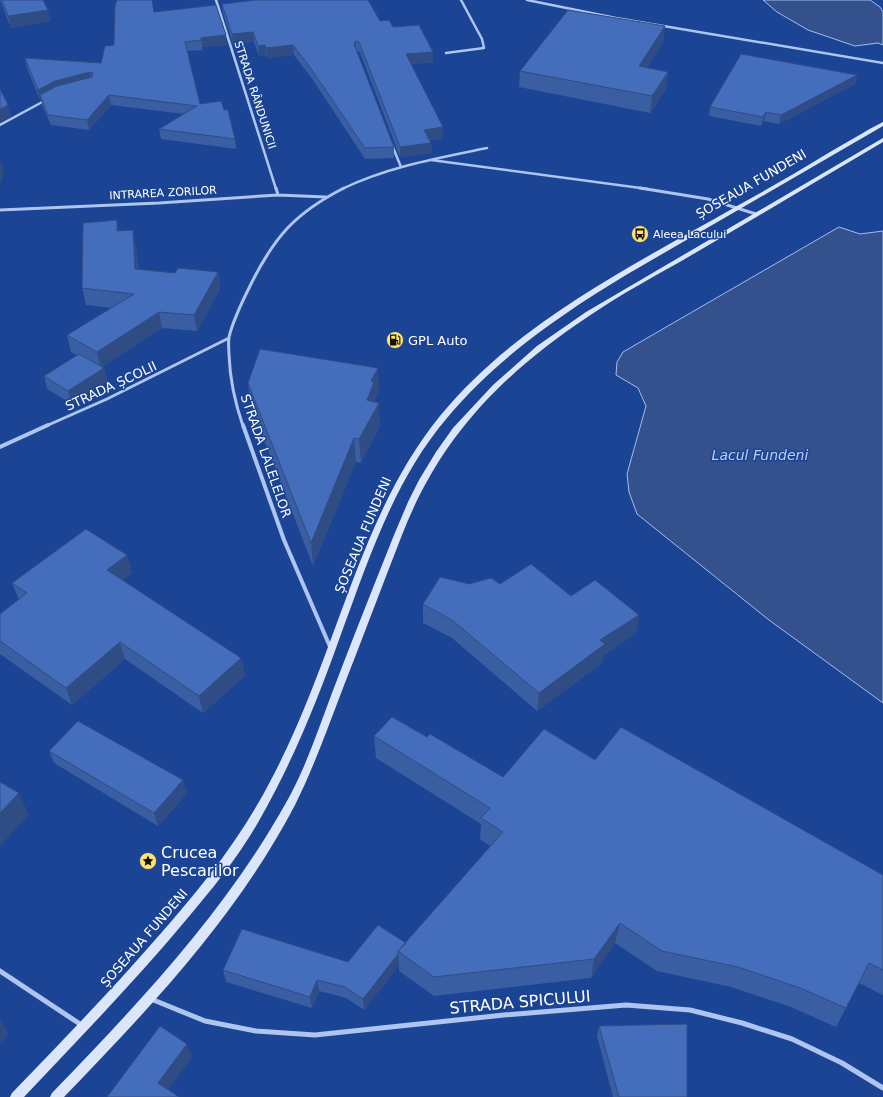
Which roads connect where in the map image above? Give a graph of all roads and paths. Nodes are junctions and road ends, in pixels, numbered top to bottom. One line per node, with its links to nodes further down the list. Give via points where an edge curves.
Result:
1 (216, 0): 14 (street, STRADA RÂNDUNICII)
2 (461, 0): 4 (street, via 485,45 484,48)
3 (527, 0): 5 (street, via 616,18)
4 (446, 53)
5 (883, 63)
6 (51, 97): 8 (street)
7 (883, 124): 16 (main road, ȘOSEAUA FUNDENI)
8 (0, 125)
9 (390, 138): 13 (street)
10 (883, 140): 18 (main road)
11 (486, 148): 12 (street)
12 (427, 160): 13 (street); 16 (street, via 689,195)
13 (401, 167): 15 (street)
14 (278, 195): 15 (street, INTRAREA ZORILOR); 17 (street, INTRAREA ZORILOR)
15 (326, 197): 19 (street, STRADA LALELELOR, via 298,216 273,244 243,300)
16 (738, 208): 18 (street); 21 (main road, ȘOSEAUA FUNDENI, via 550,321 505,355 460,399 417,453 390,503)
17 (0, 210)
18 (756, 214): 23 (main road, via 617,295 562,331 499,382 453,433 422,481 411,504 312,758 293,800 244,880 209,927)
19 (229, 338): 20 (street, STRADA ȘCOLII, via 107,399); 21 (street, STRADA LALELELOR, via 230,373 236,407 284,540)
20 (0, 447)
21 (332, 649): 24 (main road, ȘOSEAUA FUNDENI, via 275,784 251,826 174,926 127,981)
22 (0, 971): 24 (street)
23 (148, 998): 25 (street, STRADA SPICULUI, via 205,1021 256,1031 315,1035 626,1005 690,1010 792,1039 842,1063); 27 (main road)
24 (83, 1026): 26 (main road, ȘOSEAUA FUNDENI)
25 (883, 1088)
26 (16, 1097)
27 (56, 1097)

